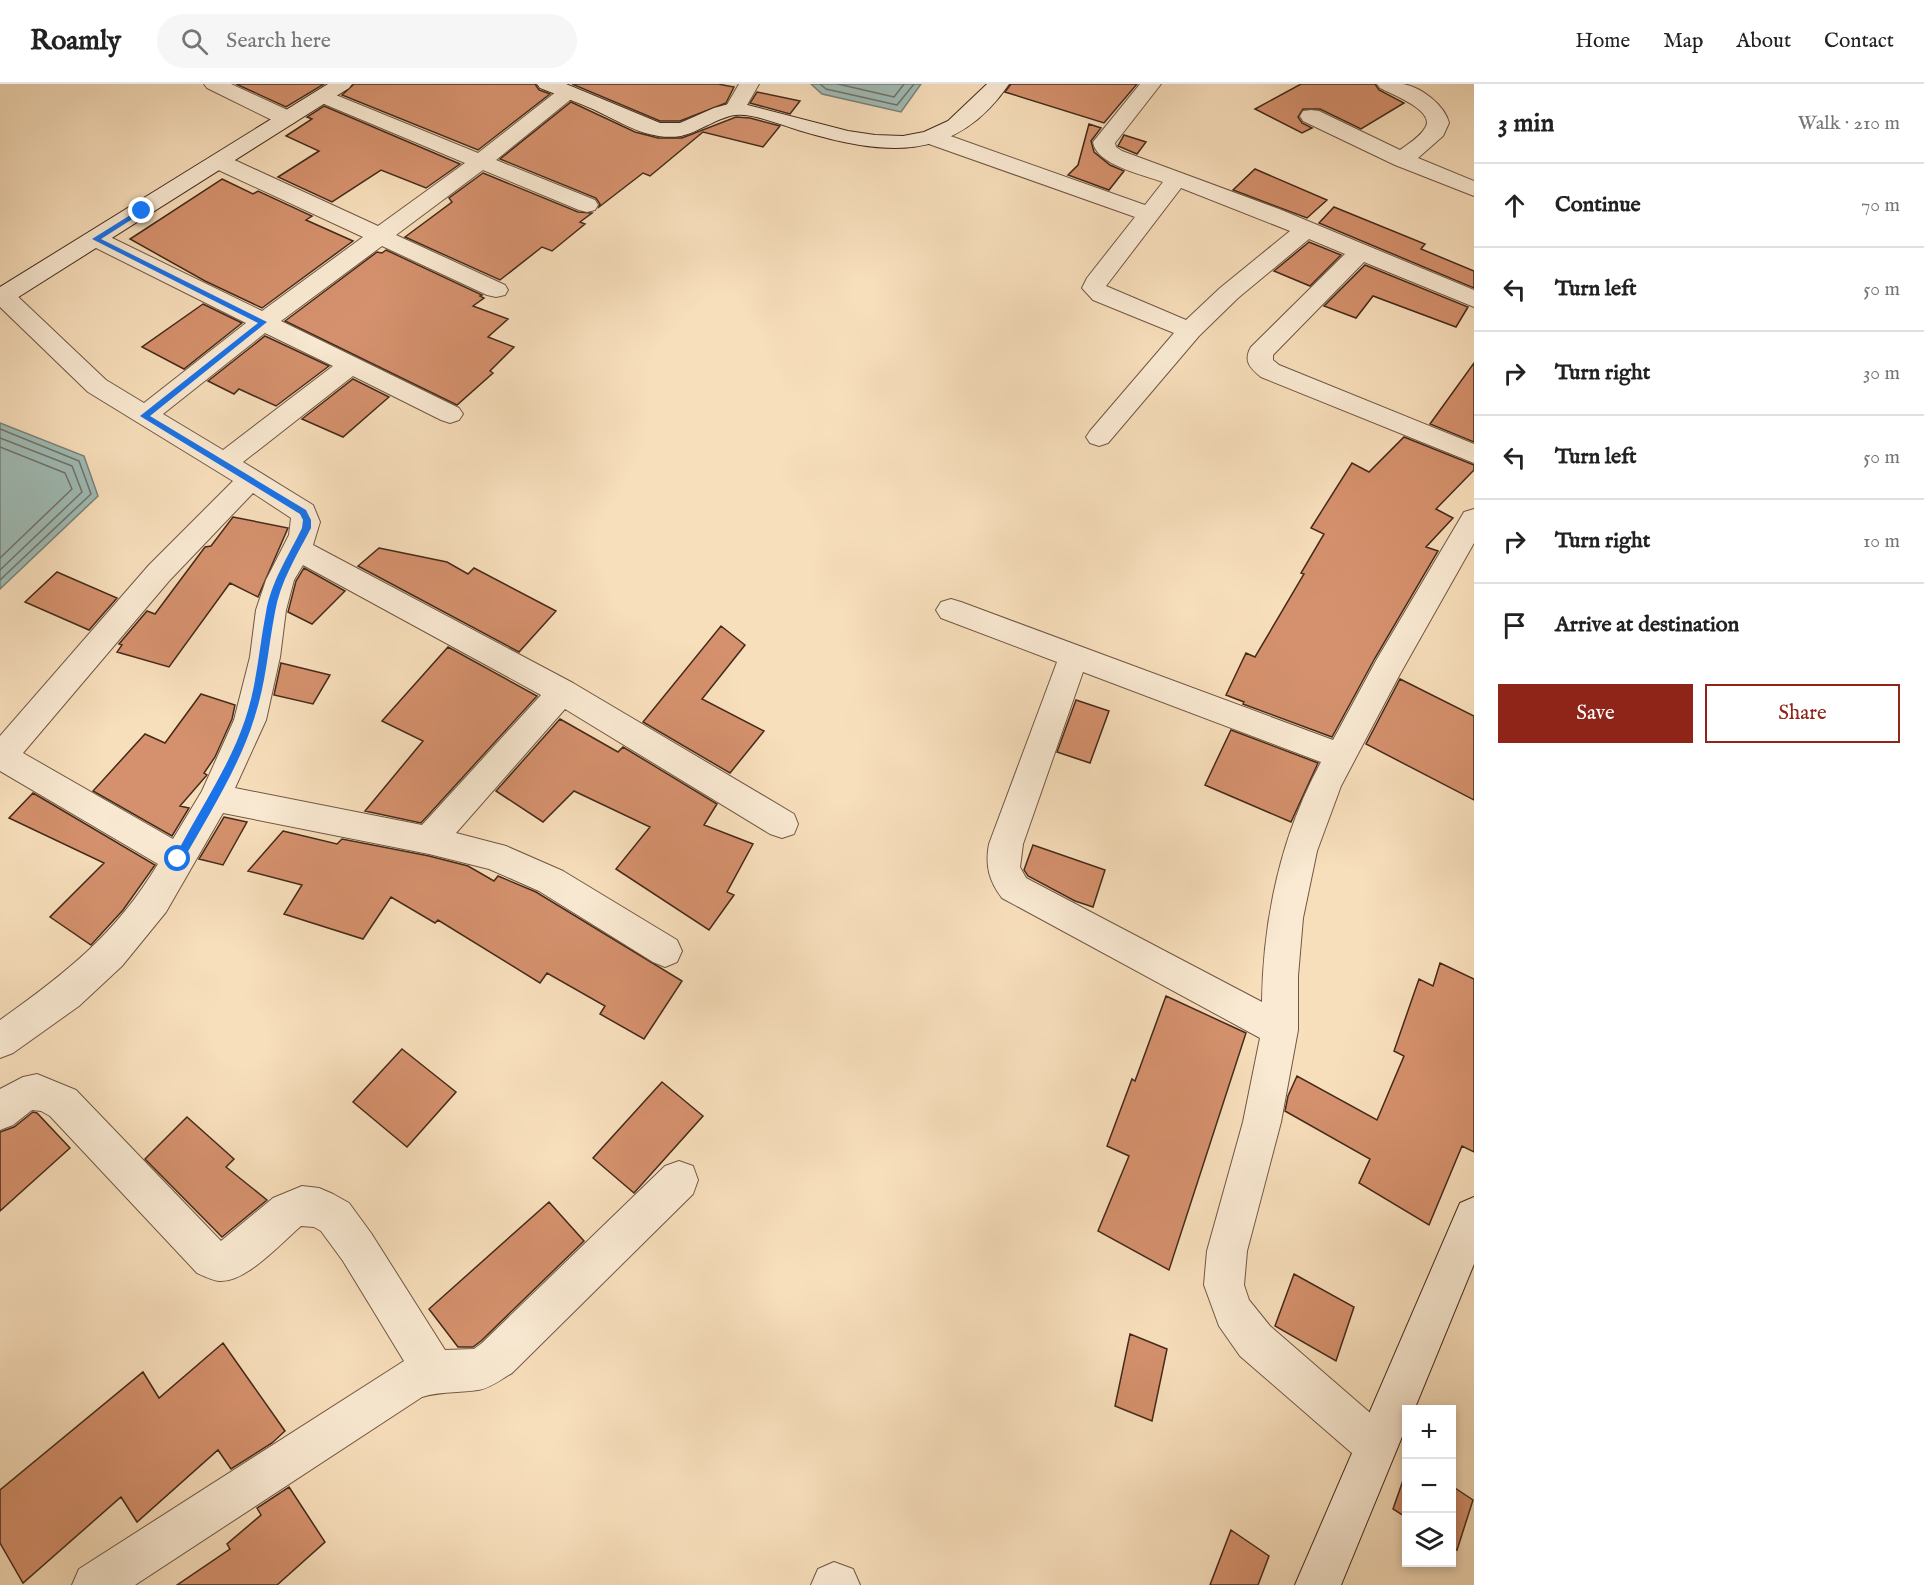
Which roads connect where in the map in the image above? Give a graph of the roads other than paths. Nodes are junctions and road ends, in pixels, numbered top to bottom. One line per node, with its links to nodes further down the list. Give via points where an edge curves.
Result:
1 (214, 84): 10 (street)
2 (749, 84): 8 (street)
3 (999, 84): 11 (street, via 959,124)
4 (1151, 84): 15 (street, via 1104,142 1114,156)
5 (1387, 84): 12 (street, via 1427,105 1437,113 1439,122)
6 (558, 88): 8 (street, via 655,129 678,130); 14 (street)
7 (333, 90): 10 (street); 14 (street)
8 (736, 108): 11 (street, via 862,140 902,144)
9 (1311, 116): 12 (street)
10 (286, 118): 13 (street)
11 (934, 138): 18 (street)
12 (1403, 160): 16 (street)
13 (220, 162): 20 (street); 21 (street)
14 (480, 162): 17 (street); 20 (street)
15 (1177, 180): 18 (street); 19 (street)
16 (1474, 189)
17 (587, 205)
18 (1150, 214): 27 (street, via 1095,288 1102,295)
19 (1306, 229): 22 (street); 27 (street)
20 (378, 237): 23 (street); 26 (street)
21 (96, 239): 24 (street); 26 (street)
22 (1360, 252): 25 (street); 32 (street, via 1260,353 1260,363 1270,371)
23 (496, 290)
24 (2, 297): 30 (street, via 97,386)
25 (1474, 299)
26 (263, 322): 28 (street); 30 (street)
27 (1190, 330): 31 (street)
28 (350, 366): 29 (street); 33 (street)
29 (450, 414)
30 (144, 416): 33 (street)
31 (1099, 437)
32 (1474, 454)
33 (224, 463): 34 (street)
34 (251, 479): 36 (street, via 303,512 307,528); 41 (street, via 159,573)
35 (1474, 519): 40 (street)
36 (297, 549): 39 (street); 42 (street, via 270,610 265,657 250,720)
37 (951, 610): 38 (street)
38 (1074, 656): 40 (street); 47 (street, via 1006,844 1004,876 1014,888)
39 (562, 692): 43 (street); 44 (street)
40 (1341, 756): 47 (street, via 1325,785 1300,851 1286,918)
41 (1, 757): 45 (street)
42 (214, 798): 44 (street); 45 (street)
43 (782, 824)
44 (429, 840): 46 (street, via 494,856 551,881)
45 (178, 859): 48 (street, via 154,901 110,955 66,994)
46 (665, 951)
47 (1280, 1030): 53 (street, via 1262,1122 1227,1251 1224,1285 1233,1312 1255,1341)
48 (0, 1041)
49 (0, 1112): 52 (street, via 33,1091 47,1093 63,1103 211,1259 234,1258 287,1212 302,1206 319,1208 335,1216)
50 (679, 1180): 52 (street, via 497,1358 480,1369)
51 (1474, 1217): 53 (street)
52 (435, 1372): 54 (street, via 412,1379)
53 (1376, 1446): 55 (street)
54 (95, 1585)
55 (1318, 1585)

